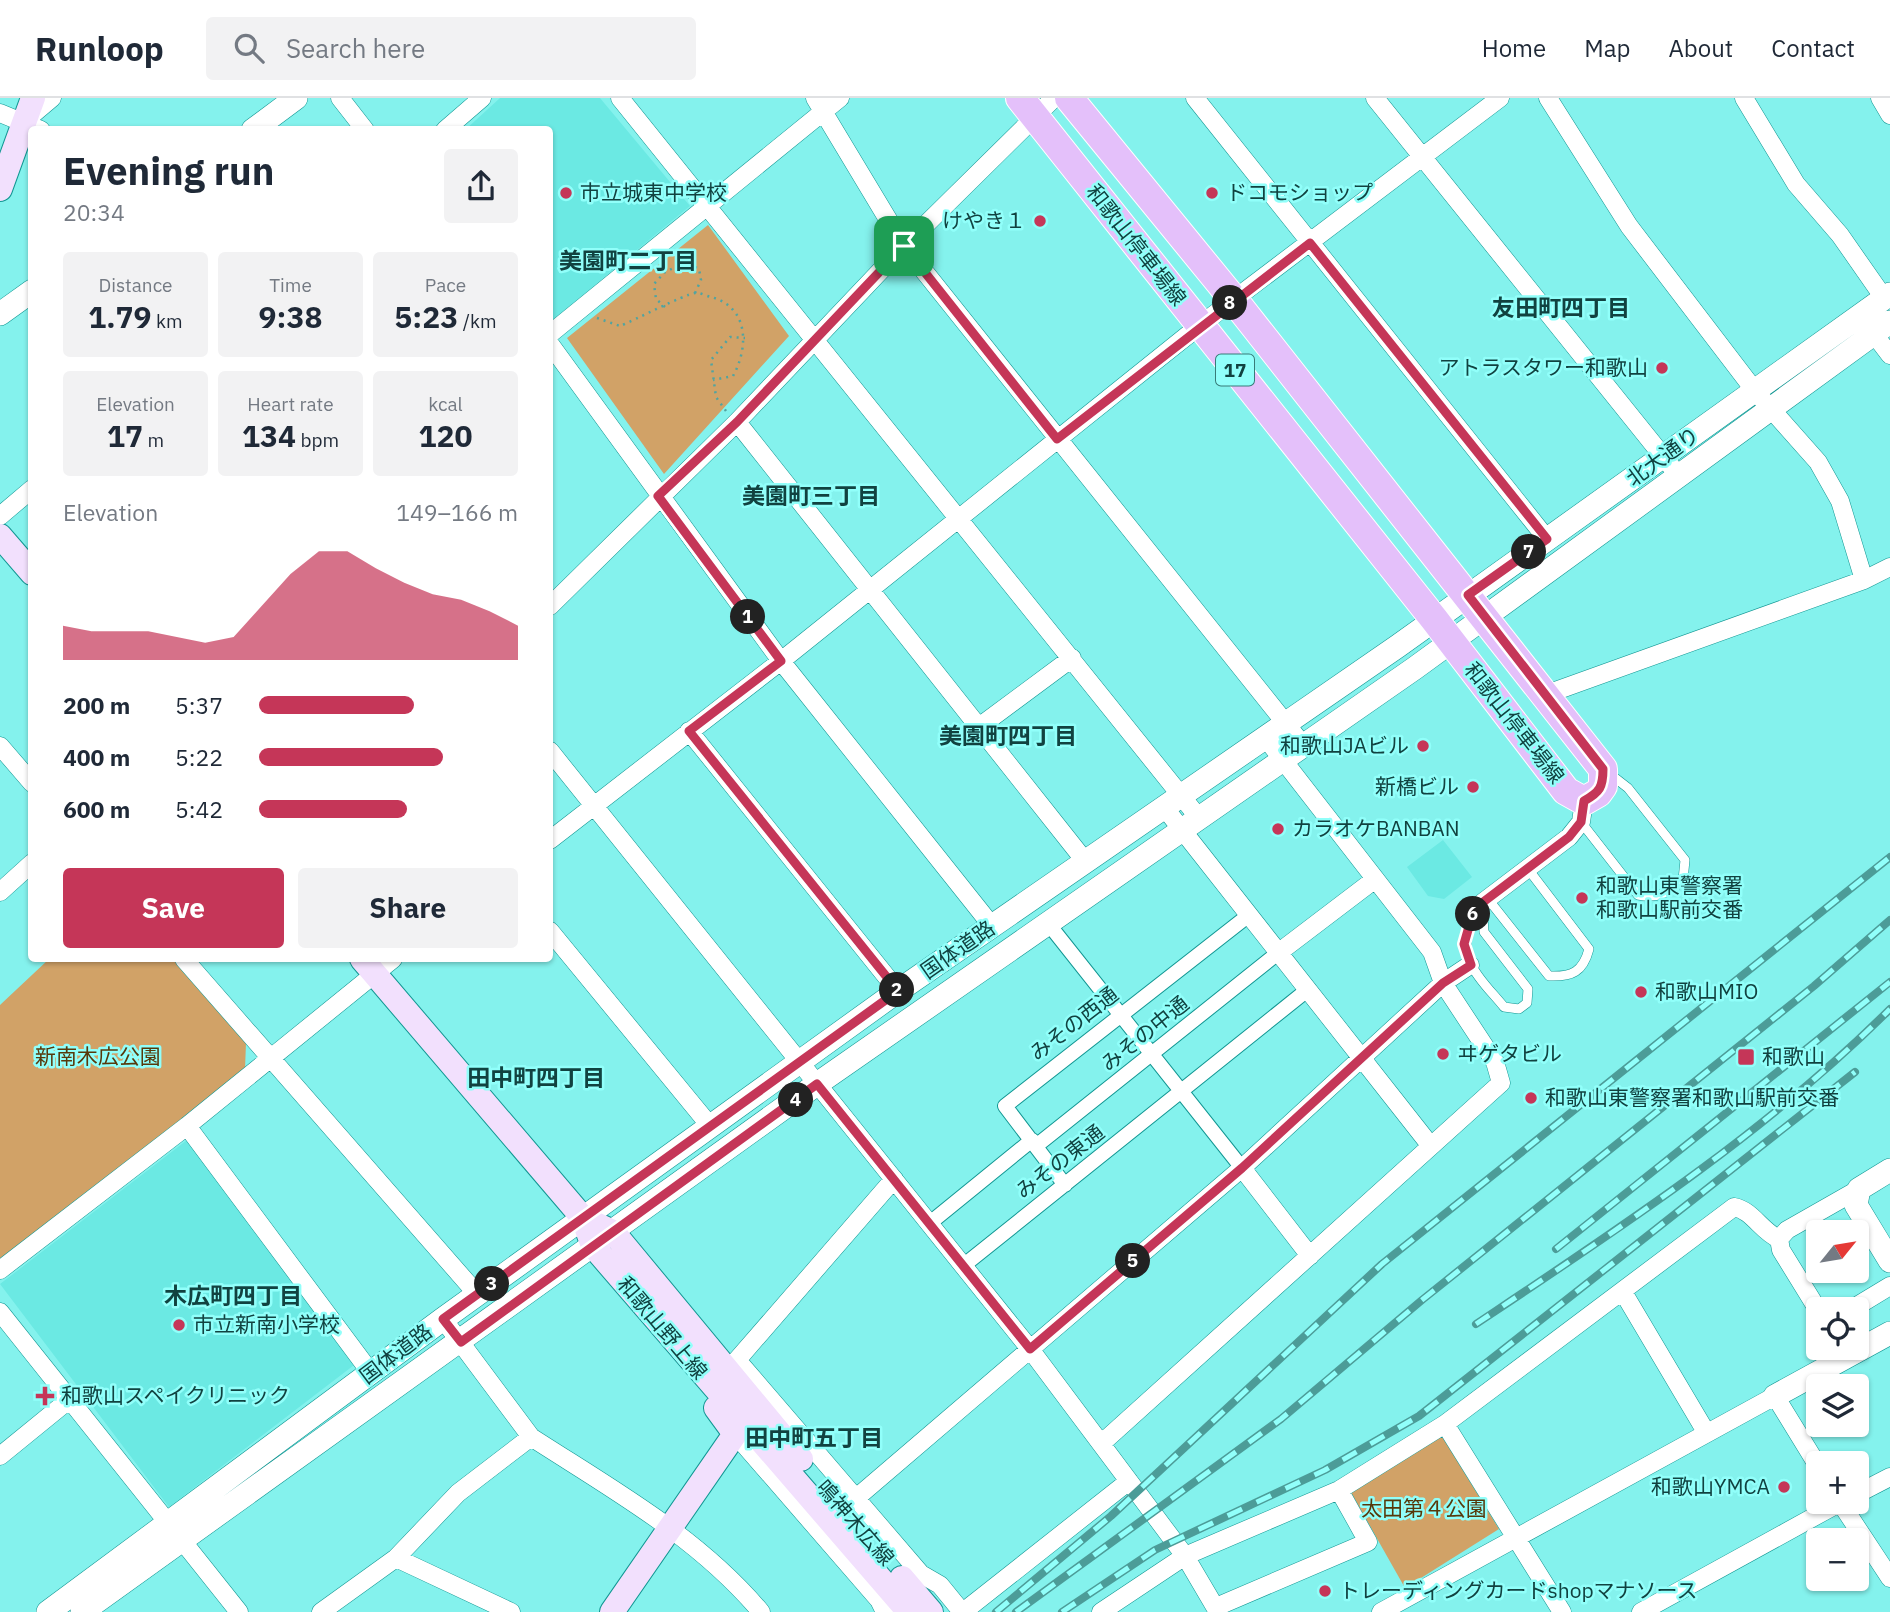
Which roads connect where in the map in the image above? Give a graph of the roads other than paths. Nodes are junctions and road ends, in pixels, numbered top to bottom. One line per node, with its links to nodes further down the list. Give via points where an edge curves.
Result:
1 (33, 98): 19 (main road)
2 (52, 98): 19 (street)
3 (296, 98): 20 (street)
4 (340, 98): 21 (street)
5 (482, 98): 22 (street)
6 (620, 98): 26 (street)
7 (840, 98): 15 (street)
8 (1069, 98): 31 (main road, 和歌山停車場線 / 17)
9 (1195, 98): 27 (street)
10 (1375, 98): 24 (street)
11 (1500, 98): 24 (street)
12 (1548, 98): 39 (street, via 1629,226)
13 (1744, 98): 30 (street, via 1797,184)
14 (1880, 98): 18 (street)
15 (820, 104): 26 (street); 28 (street)
16 (1036, 104): 28 (street); 33 (main road, 和歌山停車場線 / 17)
17 (0, 113): 19 (street)
18 (1890, 115)
19 (32, 126)
20 (258, 126)
21 (362, 126)
22 (450, 126)
23 (28, 134): 25 (main road)
24 (1423, 159): 27 (street); 43 (street)
25 (0, 189)
26 (708, 204): 35 (street); 36 (street)
27 (1310, 243): 31 (street); 50 (street)
28 (904, 246): 36 (street); 42 (street)
29 (28, 294): 32 (street)
30 (1887, 296): 39 (street, 北大通り)
31 (1234, 300): 33 (street); 56 (main road, 和歌山停車場線 / 17)
32 (0, 314)
33 (1199, 326): 42 (street); 57 (main road, 和歌山停車場線 / 17)
34 (1882, 328): 38 (street); 40 (street, 北大通り)
35 (553, 332)
36 (814, 339): 41 (street); 48 (street)
37 (553, 348): 46 (street)
38 (1890, 355)
39 (1755, 391): 40 (street); 43 (street, 北大通り)
40 (1769, 409): 44 (street, 北大通り); 53 (street, via 1818,462 1840,501)
41 (731, 416): 46 (street); 54 (street)
42 (1057, 439): 48 (street); 61 (street)
43 (1664, 456): 44 (street); 50 (street, 北大通り)
44 (1678, 475): 56 (street, 北大通り)
45 (28, 492): 47 (street)
46 (658, 496): 55 (street); 59 (street)
47 (0, 516)
48 (959, 517): 54 (street); 58 (street)
49 (0, 536): 52 (main road)
50 (1547, 539): 56 (street, 北大通り)
51 (1890, 567): 53 (street)
52 (28, 568)
53 (1864, 580): 60 (street)
54 (870, 589): 59 (street); 62 (street)
55 (553, 603)
56 (1476, 606): 57 (street, 北大通り); 60 (main road, 和歌山停車場線 / 17)
57 (1443, 630): 61 (street, 国体道路); 65 (street, 国体道路); 73 (main road, 和歌山停車場線 / 17)
58 (1072, 658): 62 (street); 71 (street)
59 (781, 661): 63 (street); 84 (street)
60 (1547, 694): 69 (main road, 和歌山停車場線 / 17)
61 (1285, 723): 64 (street, 国体道路); 65 (street)
62 (979, 727): 76 (street)
63 (689, 731): 72 (street); 91 (street)
64 (1265, 737): 68 (street); 71 (street, 国体道路)
65 (1303, 745): 68 (street, 国体道路)
66 (0, 746): 70 (street)
67 (553, 755): 72 (street)
68 (1283, 759): 74 (street, 国体道路); 79 (street)
69 (1603, 769): 73 (main road, 和歌山停車場線, via 1603,786); 73 (lane, via 1628,788 1685,860 1683,880 1664,895 1638,895)
70 (28, 778)
71 (1172, 801): 74 (street); 76 (street, 国体道路)
72 (593, 804): 75 (street); 97 (street)
73 (1582, 811): 78 (street, via 1569,837)
74 (1190, 824): 82 (street); 83 (street, 国体道路)
75 (553, 837)
76 (1085, 861): 84 (street, 国体道路)
77 (28, 867): 80 (street)
78 (1528, 869): 81 (street); 81 (lane, via 1589,949 1585,963 1576,970 1567,976 1549,976)
79 (1374, 880): 86 (street); 90 (street, via 1432,952)
80 (0, 892)
81 (1485, 901): 89 (lane, via 1474,909 1464,944); 89 (lane, via 1484,932 1528,989 1527,1003 1519,1009 1504,1007)
82 (1249, 915): 86 (street); 93 (street, みその西通)
83 (1047, 922): 93 (street); 98 (street, 国体道路)
84 (992, 926): 91 (street, 国体道路)
85 (553, 935): 101 (street)
86 (1278, 954): 92 (street); 94 (street, みその中通)
87 (187, 962): 95 (street)
88 (376, 964): 95 (street); 109 (main road, 和歌山野上線)
89 (1471, 965): 90 (street)
90 (1443, 983): 96 (street); 103 (street, via 1495,1062 1501,1083)
91 (898, 991): 97 (street, 国体道路)
92 (1306, 991): 96 (street); 99 (street, みその東通)
93 (1120, 1014): 94 (street); 102 (street, みその西通, via 1005,1106)
94 (1154, 1055): 99 (street); 102 (street, みその中通)
95 (271, 1059): 100 (street); 119 (street)
96 (1361, 1059): 103 (street); 104 (street)
97 (802, 1063): 98 (street); 101 (street, 国体道路)
98 (817, 1084): 106 (street); 111 (street, 国体道路)
99 (1183, 1091): 104 (street); 107 (street, みその東通)
100 (187, 1126): 116 (street); 128 (street)
101 (710, 1127): 109 (street, 国体道路)
102 (1034, 1143): 107 (street, みその西通); 110 (street, みその中通)
103 (1430, 1144): 113 (street)
104 (1242, 1168): 113 (street); 126 (street)
105 (1890, 1170): 108 (street)
106 (894, 1179): 110 (street); 127 (street)
107 (1065, 1185): 115 (street, みその東通)
108 (1860, 1189): 112 (street); 114 (street, via 1856,1205)
109 (583, 1218): 111 (main road, 和歌山野上線); 119 (street, 国体道路)
110 (930, 1223): 115 (street)
111 (603, 1239): 125 (street, 国体道路); 127 (main road, 和歌山野上線)
112 (1779, 1239): 118 (street, via 1766,1234 1743,1209 1734,1207); 120 (street)
113 (1310, 1256): 135 (street)
114 (1890, 1261)
115 (963, 1266): 126 (street)
116 (0, 1270)
117 (1890, 1286): 121 (street)
118 (1623, 1292): 131 (street); 132 (street)
119 (477, 1294): 123 (street, 国体道路)
120 (1810, 1297)
121 (1869, 1299)
122 (0, 1312): 130 (street)
123 (443, 1319): 125 (street); 128 (street, 国体道路)
124 (1890, 1333): 129 (street)
125 (461, 1342): 134 (street); 146 (street, 国体道路)
126 (1030, 1349): 135 (street); 142 (street)
127 (724, 1369): 133 (main road, 和歌山野上線, via 711,1401); 142 (street); 160 (main road, 鳴神木広線); 161 (main road, 鳴神木広線)
128 (371, 1373): 146 (street, 国体道路)
129 (1775, 1396): 132 (street); 136 (street)
130 (70, 1399): 137 (street); 146 (street)
131 (1445, 1423): 141 (street); 147 (street)
132 (1706, 1432): 147 (street)
133 (735, 1434): 145 (main road); 159 (street)
134 (531, 1437): 145 (street); 149 (street, via 458,1493)
135 (1102, 1443): 139 (street)
136 (1809, 1451)
137 (0, 1456)
138 (1890, 1477): 140 (street)
139 (1129, 1481): 148 (street); 162 (street)
140 (1869, 1488)
141 (1339, 1490): 148 (street); 151 (street, via 1368,1542)
142 (855, 1499): 162 (street, via 921,1574 940,1585)
143 (1818, 1514): 166 (street)
144 (1848, 1514): 150 (street)
145 (671, 1527): 157 (main road); 158 (street, via 733,1579)
146 (176, 1531): 152 (street, 国体道路); 153 (street, 国体道路); 154 (street)
147 (1514, 1537): 164 (street); 165 (street)
148 (1185, 1556): 151 (street); 163 (street)
149 (396, 1558): 155 (street); 156 (street)
150 (1890, 1578)
151 (1217, 1610)
152 (48, 1612)
153 (82, 1612)
154 (239, 1612)
155 (321, 1612)
156 (510, 1612)
157 (612, 1612)
158 (761, 1612)
159 (885, 1612)
160 (909, 1612)
161 (932, 1612)
162 (963, 1612)
163 (1101, 1612)
164 (1381, 1612)
165 (1562, 1612)
166 (1641, 1612)

